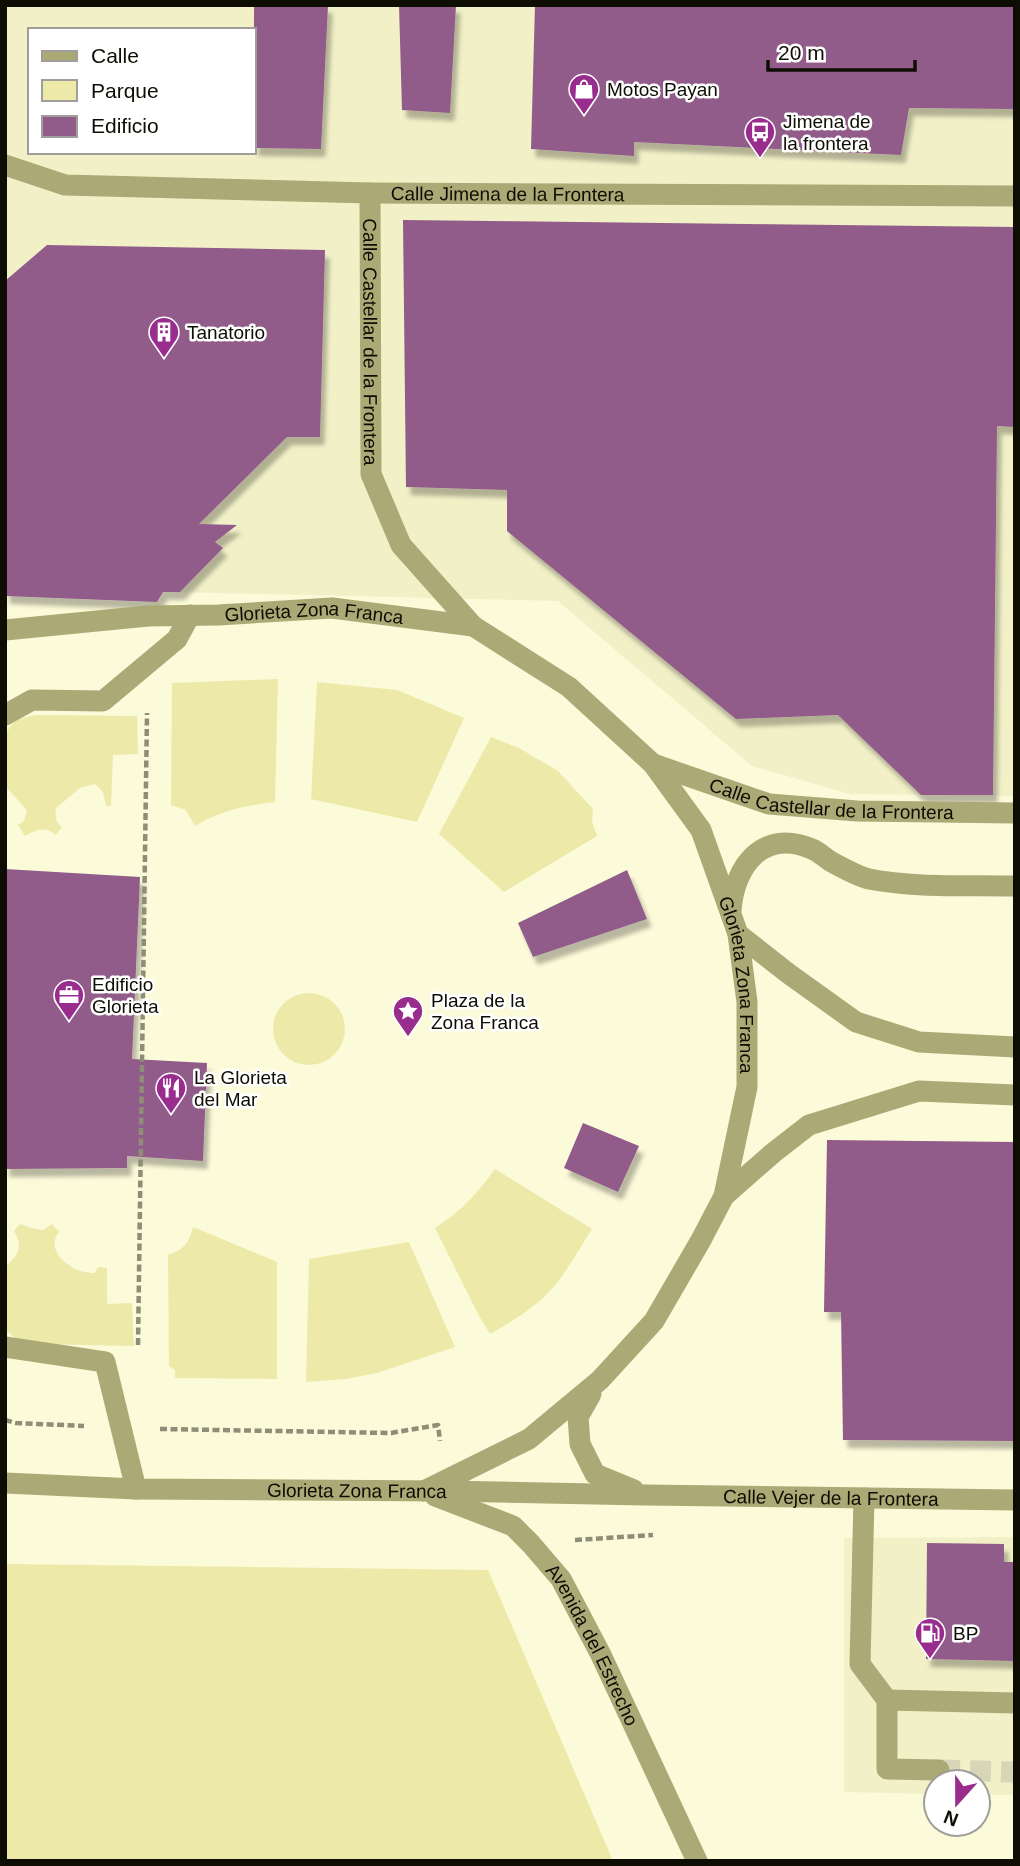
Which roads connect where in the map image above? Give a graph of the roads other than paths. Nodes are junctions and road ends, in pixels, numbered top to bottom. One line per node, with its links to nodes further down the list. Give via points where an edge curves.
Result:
1 (5, 165): 2 (street, Calle Jimena de la Frontera, via 65,186)
2 (370, 193): 3 (street, Calle Jimena de la Frontera); 5 (street, Calle Castellar de la Frontera, via 371,474 401,545)
3 (1015, 196)
4 (190, 615): 5 (street, Glorieta Zona Franca, via 332,608); 6 (street, Glorieta Zona Franca); 7 (street, via 177,639 103,701 32,700)
5 (473, 626): 8 (street, Glorieta Zona Franca, via 569,687)
6 (5, 630)
7 (5, 715)
8 (653, 764): 10 (street, Calle Castellar de la Frontera, via 769,804); 13 (street, Glorieta Zona Franca, via 701,830)
9 (1015, 799): 10 (street)
10 (991, 813): 11 (street, Calle Castellar de la Frontera)
11 (1015, 813)
12 (1015, 886): 13 (street, via 866,878 813,849 770,845 752,856 740,873)
13 (730, 913): 14 (street, Glorieta Zona Franca)
14 (738, 934): 15 (street, via 856,1022 919,1042); 17 (street, Glorieta Zona Franca, via 747,1002 747,1087)
15 (1015, 1047)
16 (1015, 1095): 17 (street, via 919,1091 809,1125)
17 (724, 1196): 19 (street, Glorieta Zona Franca, via 654,1321)
18 (5, 1347): 21 (street, via 105,1362)
19 (600, 1380): 22 (street, Glorieta Zona Franca, via 528,1439); 23 (street, Calle Vejer de la Frontera, via 578,1417 580,1444 595,1474)
20 (5, 1483): 21 (street, Glorieta Zona Franca)
21 (136, 1489): 22 (street, Glorieta Zona Franca)
22 (424, 1491): 23 (street, Calle Vejer de la Frontera); 29 (street, Avenida del Estrecho, via 513,1526 561,1579)
23 (645, 1495): 24 (street, Calle Vejer de la Frontera)
24 (864, 1498): 25 (street, Calle Vejer de la Frontera); 26 (street, via 860,1664)
25 (1015, 1500)
26 (887, 1700): 27 (street); 28 (street, via 887,1769)
27 (1015, 1703)
28 (922, 1770)
29 (697, 1861)

